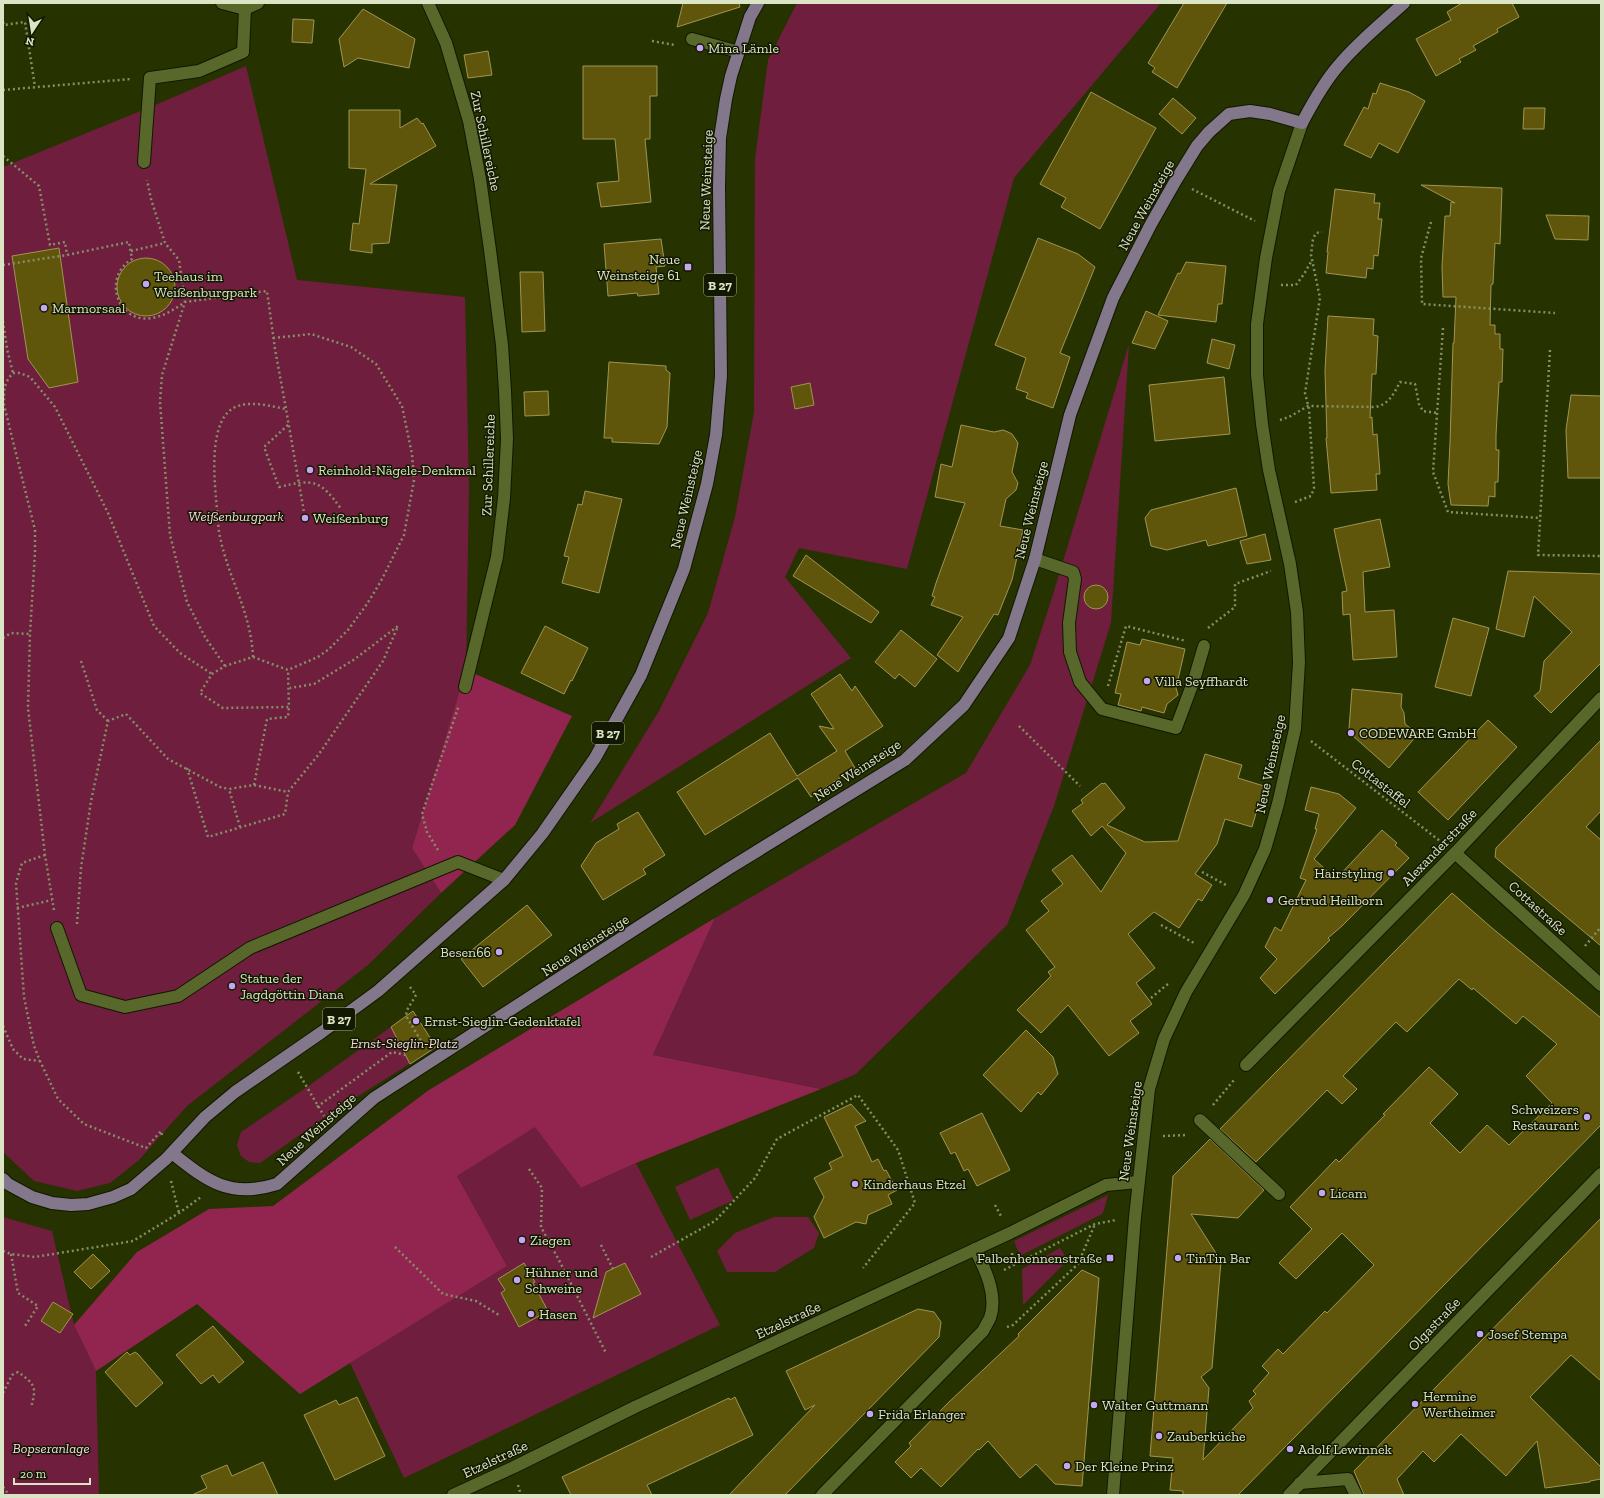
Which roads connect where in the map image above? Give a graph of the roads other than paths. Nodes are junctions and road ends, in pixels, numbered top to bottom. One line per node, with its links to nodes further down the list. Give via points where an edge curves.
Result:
1 (222, 3): 6 (street)
2 (258, 3): 6 (street)
3 (428, 3): 13 (street, Zur Schillereiche, via 446,43 469,121 490,250 505,391 504,498 497,557)
4 (758, 3): 8 (main road, Neue Weinsteige / B 27, via 750,17)
5 (1404, 3): 9 (main road, via 1338,65 1317,94)
6 (245, 9): 10 (street, via 243,52 199,71 150,78)
7 (692, 39): 8 (street)
8 (739, 52): 16 (main road, Neue Weinsteige / B 27, via 731,76 720,138 721,376 716,436 707,484 684,570 641,674 595,758 542,834)
9 (1302, 123): 11 (main road, Neue Weinsteige, via 1250,111 1229,114 1208,132 1176,180 1113,298 1070,415); 24 (street, Neue Weinsteige, via 1279,191 1257,324 1257,375 1262,424 1297,612 1299,662 1295,729 1265,849 1244,895 1186,992 1164,1039 1150,1089)
10 (144, 162)
11 (1035, 559): 12 (street, via 1073,572 1075,579 1069,623 1070,652 1080,682 1102,710 1176,728); 21 (main road, Neue Weinsteige, via 1009,638 981,681 964,705 904,760 374,1098 277,1184 260,1190 243,1190 218,1185)
12 (1204, 646)
13 (465, 687)
14 (1601, 698): 15 (street, Alexanderstraße)
15 (1455, 853): 18 (street, Cottastraße); 19 (street, Alexanderstraße)
16 (504, 880): 17 (street, via 458,862 250,948 178,996 125,1007 82,995); 21 (main road, Neue Weinsteige / B 27, via 399,973 353,1009 235,1092 205,1117)
17 (57, 928)
18 (1601, 985)
19 (1246, 1065)
20 (1200, 1120): 25 (street)
21 (172, 1153): 23 (main road, B 27, via 131,1189 88,1204 52,1203 32,1197)
22 (1601, 1174): 27 (street, Olgastraße)
23 (3, 1179)
24 (1138, 1182): 26 (street, Etzelstraße, via 1106,1185); 30 (street, Neue Weinsteige)
25 (1279, 1194)
26 (976, 1249): 28 (street, Etzelstraße, via 635,1407); 29 (street, via 992,1296 990,1317 983,1331)
27 (1300, 1483): 31 (street, Olgastraße); 32 (street, via 1348,1479)
28 (453, 1495)
29 (822, 1495)
30 (1113, 1495)
31 (1289, 1495)
32 (1356, 1495)

